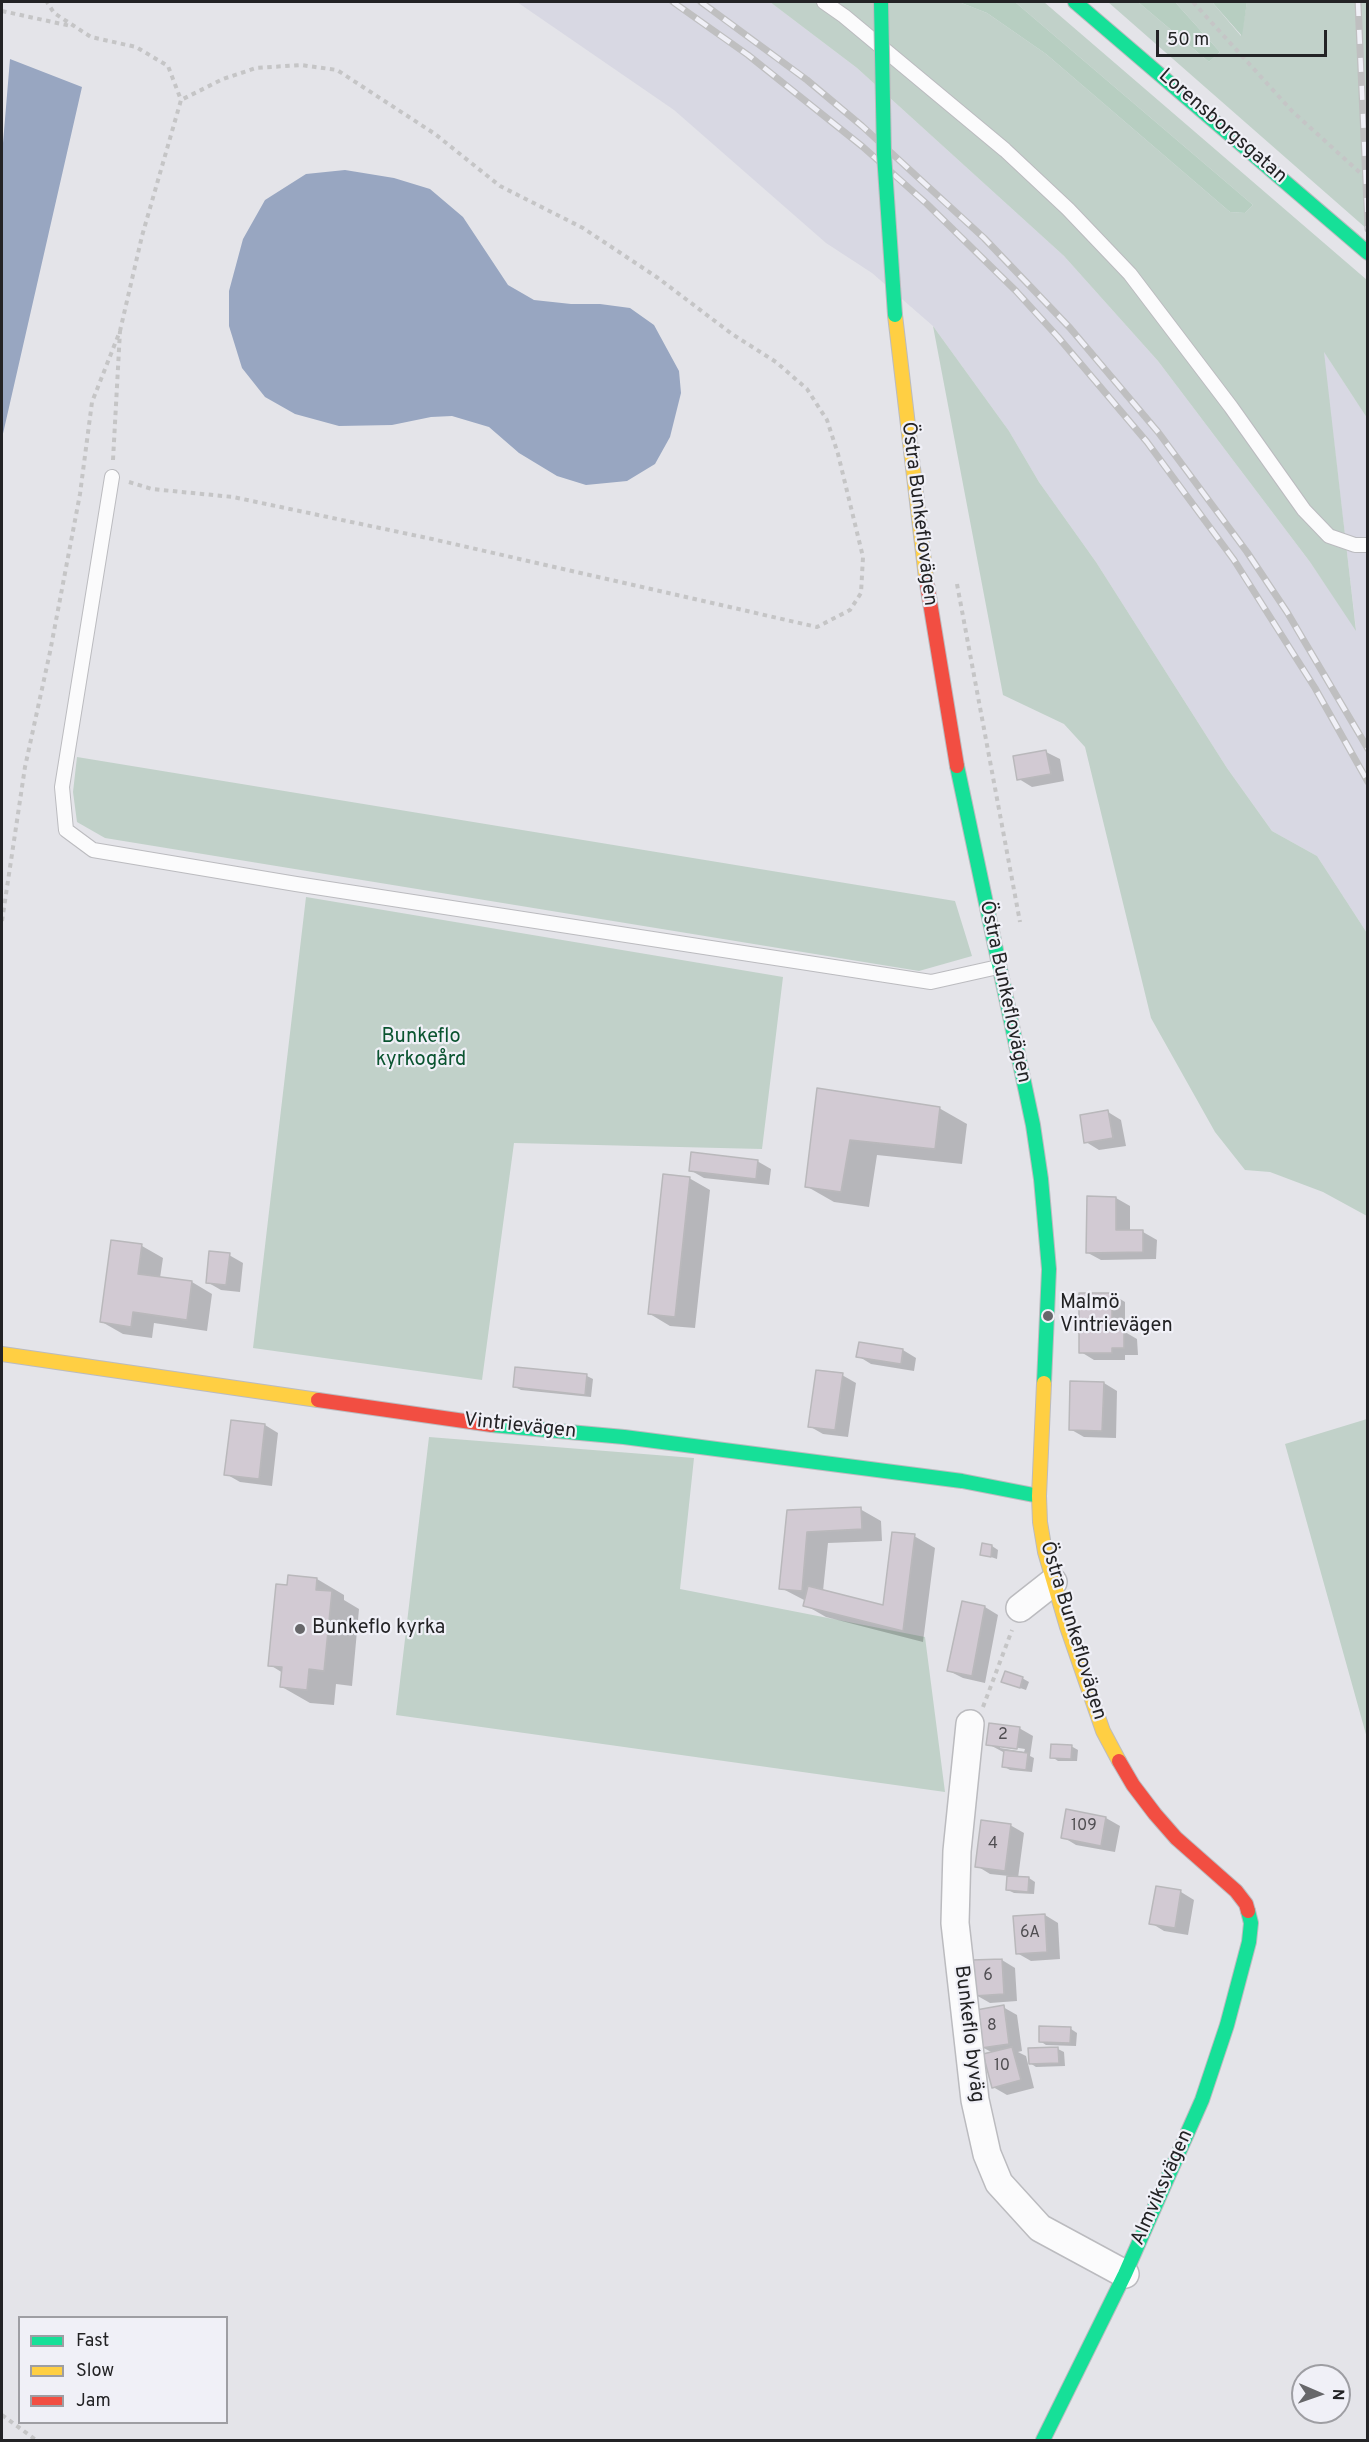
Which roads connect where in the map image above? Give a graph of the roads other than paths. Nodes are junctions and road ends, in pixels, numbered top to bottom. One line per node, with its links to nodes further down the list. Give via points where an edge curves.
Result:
1 (824, 2): 6 (lane, via 1005,150 1068,209 1130,274 1305,510 1329,536 1354,545)
2 (881, 2): 7 (street, Östra Bunkeflovägen, bridge, via 884,154 894,315 921,549 949,726)
3 (1075, 2): 4 (street, Lorensborgsgatan)
4 (1368, 252)
5 (112, 477): 7 (lane, via 62,787 66,830 93,850 931,982)
6 (1368, 545)
7 (998, 967): 9 (street, Östra Bunkeflovägen, via 1033,1125 1046,1223 1048,1316)
8 (2, 1354): 9 (street, Vintrievägen, via 480,1424 624,1437 962,1481)
9 (1040, 1496): 10 (street, Östra Bunkeflovägen, via 1040,1522)
10 (1053, 1582): 11 (street); 13 (street, Östra Bunkeflovägen, via 1103,1731 1115,1755 1133,1785 1176,1838 1236,1891 1246,1904)
11 (1020, 1608)
12 (970, 1724): 14 (street, Bunkeflo byväg, via 957,1851 955,1923 975,2100 987,2154 999,2184 1040,2228)
13 (1251, 1923): 14 (street, Almviksvägen, via 1227,2025 1202,2100)
14 (1125, 2274): 15 (street, Almviksvägen)
15 (1043, 2440)

